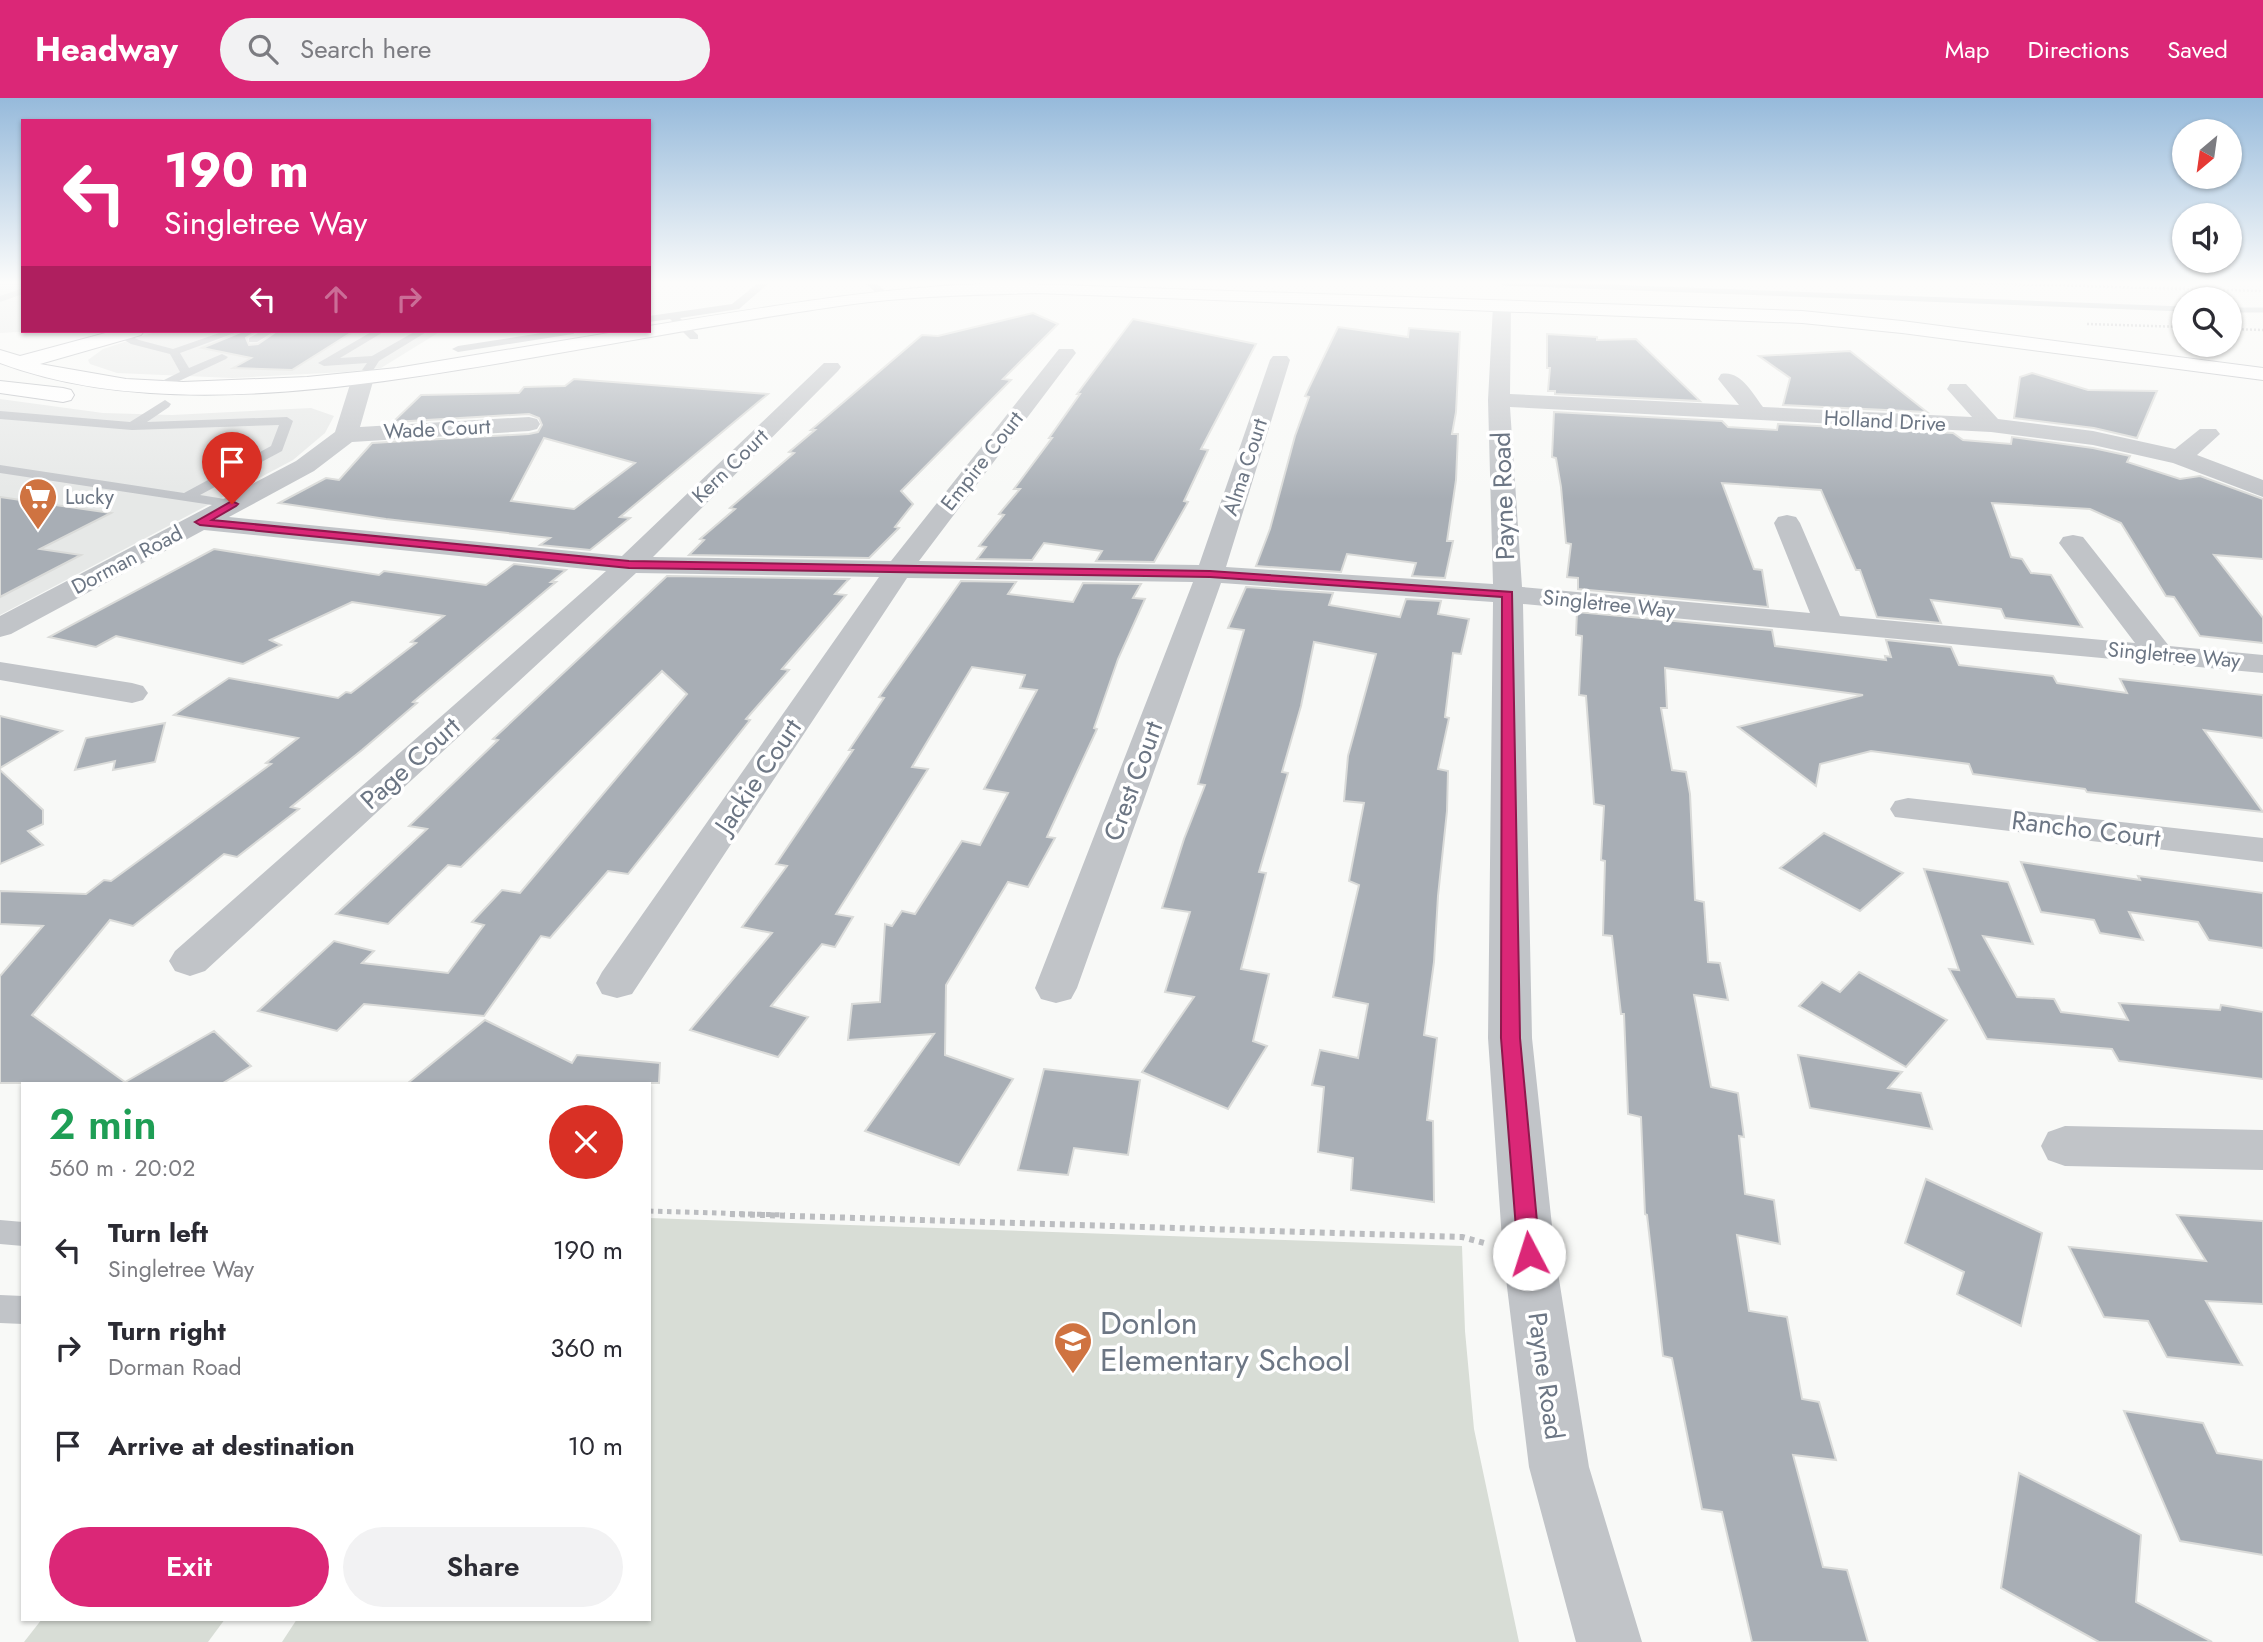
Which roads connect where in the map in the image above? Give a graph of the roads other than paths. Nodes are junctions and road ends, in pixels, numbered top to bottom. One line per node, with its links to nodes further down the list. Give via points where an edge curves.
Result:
1 (28, 355): 15 (main road)
2 (89, 355): 20 (main road, via 83,359)
3 (178, 355): 18 (lane)
4 (338, 355): 14 (lane, via 324,363)
5 (382, 355): 14 (lane)
6 (467, 355): 12 (lane)
7 (470, 355): 12 (main road)
8 (524, 355): 22 (main road)
9 (1064, 355): 43 (street, Empire Court)
10 (1501, 355): 26 (street, Payne Road)
11 (2113, 355): 19 (main road)
12 (463, 356): 22 (main road)
13 (222, 357): 18 (lane)
14 (375, 359): 22 (lane)
15 (5, 360): 20 (main road)
16 (1280, 360): 44 (street, Alma Court)
17 (831, 367): 42 (street, Kern Court)
18 (186, 373): 25 (lane)
19 (2263, 374)
20 (80, 378): 25 (main road)
21 (1729, 379): 28 (street)
22 (361, 385): 25 (main road, via 246,402); 33 (street)
23 (0, 387): 25 (main road, via 81,398)
24 (1958, 389): 30 (street)
25 (163, 395): 31 (lane)
26 (1499, 401): 28 (street, Holland Drive); 45 (street, Payne Road)
27 (0, 415): 31 (lane)
28 (1758, 415): 30 (street, Holland Drive)
29 (529, 424): 33 (street, Wade Court)
30 (1990, 425): 34 (street, Holland Drive, via 2093,438)
31 (132, 426): 37 (lane, via 287,421 277,447)
32 (2208, 434): 34 (street)
33 (346, 435): 38 (street, Dorman Road, via 304,466)
34 (2180, 457): 36 (street, Holland Drive)
35 (0, 469): 37 (lane)
36 (2263, 489)
37 (186, 497): 38 (lane)
38 (232, 504): 39 (street, Dorman Road)
39 (200, 522): 42 (street, Singletree Way); 47 (street, Dorman Road)
40 (1787, 523): 46 (street)
41 (2073, 544): 48 (street)
42 (629, 565): 43 (street, Singletree Way); 54 (street, Page Court)
43 (899, 569): 44 (street, Singletree Way); 55 (street, Jackie Court)
44 (1210, 574): 45 (street, Singletree Way); 56 (street, Crest Court)
45 (1508, 594): 46 (street, Singletree Way); 63 (street, Payne Road, via 1510,1038 1529,1254 1559,1467)
46 (1829, 624): 48 (street, Singletree Way)
47 (0, 628)
48 (2159, 654): 49 (street, Singletree Way)
49 (2263, 664)
50 (0, 671): 51 (street)
51 (132, 693)
52 (1908, 809): 53 (street, Rancho Court)
53 (2263, 850)
54 (190, 961)
55 (617, 983)
56 (1056, 988)
57 (2065, 1146): 58 (street)
58 (2263, 1150)
59 (0, 1233): 60 (lane)
60 (21, 1234)
61 (0, 1309): 62 (lane)
62 (21, 1310)
63 (1609, 1642)

